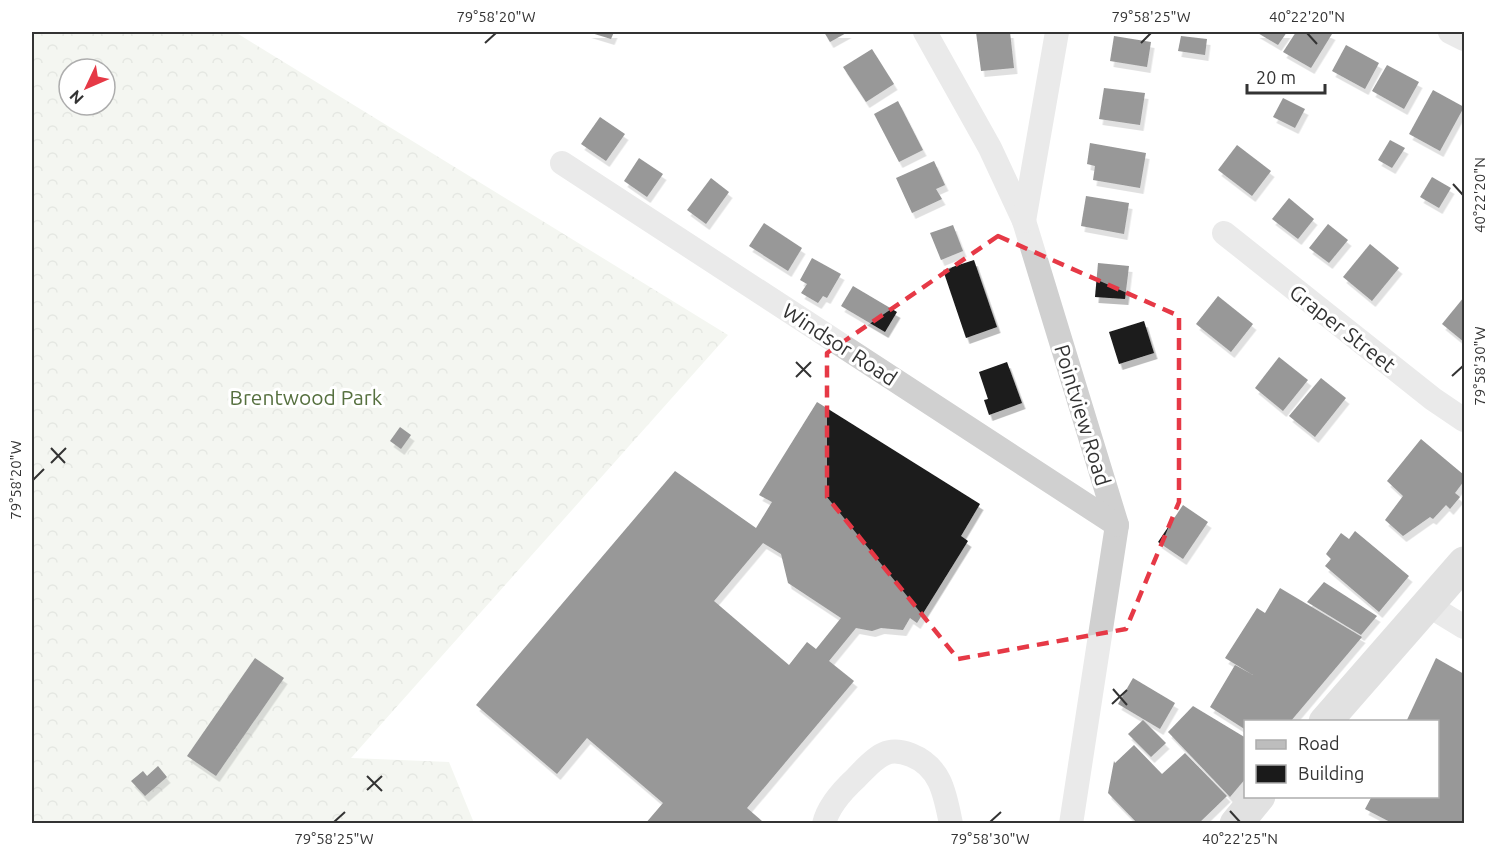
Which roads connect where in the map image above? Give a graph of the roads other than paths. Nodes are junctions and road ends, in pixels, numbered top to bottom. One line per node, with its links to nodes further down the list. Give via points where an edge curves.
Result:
1 (925, 32): 6 (street, Pointview Road, via 990,148)
2 (1057, 32): 6 (street)
3 (1450, 32): 4 (street)
4 (1464, 39)
5 (562, 163): 9 (street, Windsor Road)
6 (1024, 222): 9 (street, Pointview Road)
7 (1224, 233): 8 (street, Graper Street)
8 (1464, 420)
9 (1117, 525): 17 (street, Pointview Road)
10 (1464, 563): 11 (main road)
11 (1428, 605): 12 (street); 13 (main road)
12 (1464, 627)
13 (1327, 720)
14 (1257, 798): 18 (main road)
15 (824, 824): 16 (street, via 844,790 862,772 884,754 901,751 933,768)
16 (951, 824)
17 (1071, 824)
18 (1236, 824)

